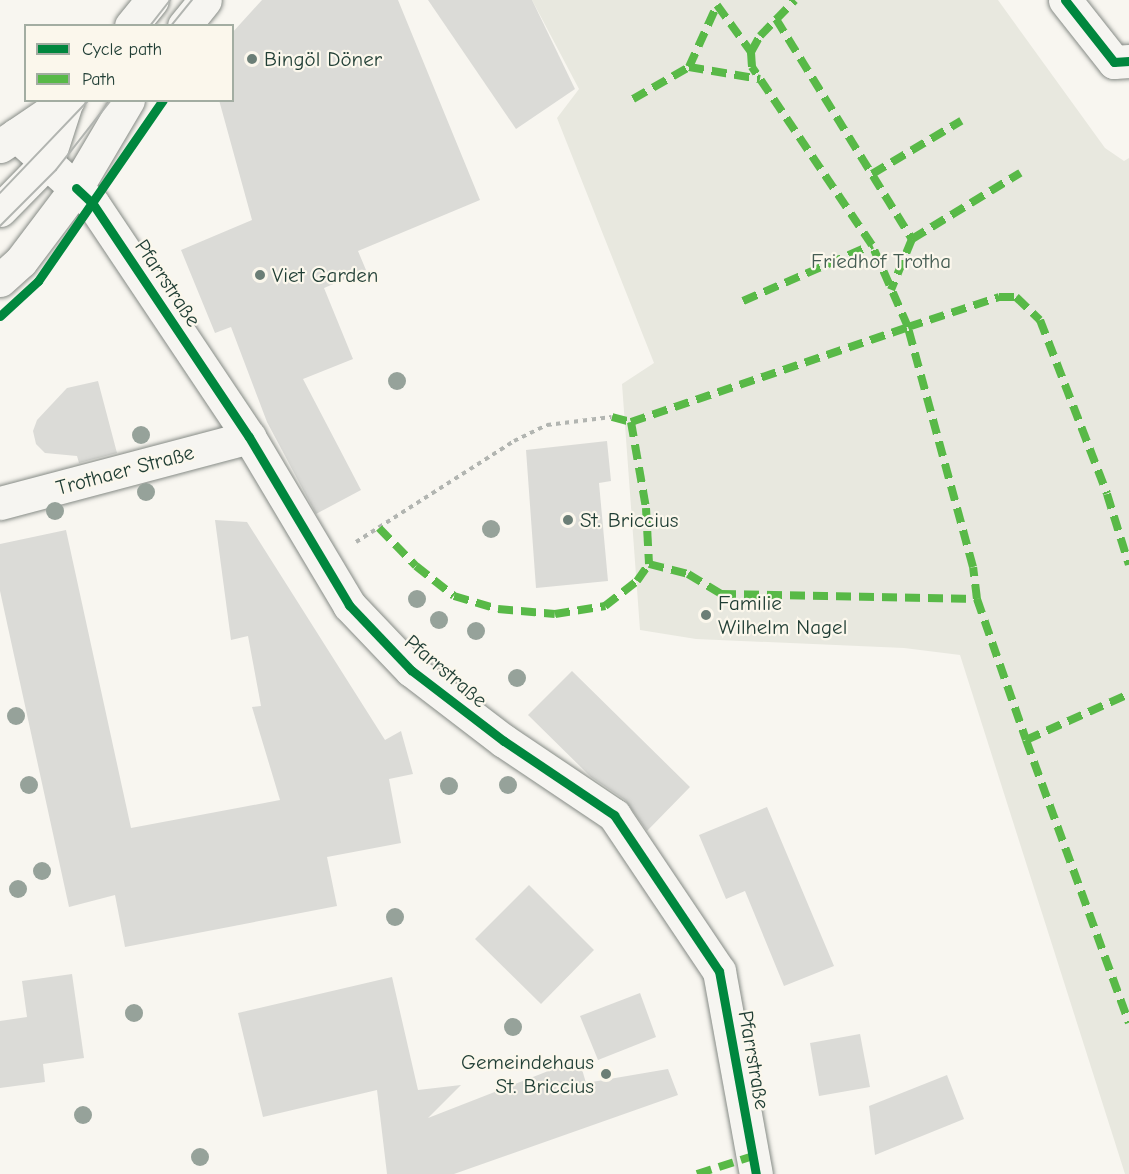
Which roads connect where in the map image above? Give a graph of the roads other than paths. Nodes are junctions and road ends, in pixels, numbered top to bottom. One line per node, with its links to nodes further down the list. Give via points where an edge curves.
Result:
1 (152, 0): 4 (street)
2 (205, 0): 5 (street)
3 (1065, 0): 6 (street, via 1114,62)
4 (133, 24)
5 (186, 24)
6 (1129, 62)
7 (67, 102): 9 (street); 11 (street)
8 (127, 102): 10 (street)
9 (8, 140): 11 (street, Pfarrstraße)
10 (104, 142): 11 (street); 12 (street)
11 (47, 162): 12 (street, Pfarrstraße); 13 (street)
12 (76, 188): 14 (street, via 21,261); 15 (street, Pfarrstraße, via 93,204)
13 (0, 210)
14 (0, 280)
15 (249, 437): 16 (street, Trothaer Straße); 17 (street, Pfarrstraße, via 349,605 411,670 504,741 614,815 719,971)
16 (0, 503)
17 (756, 1174)

